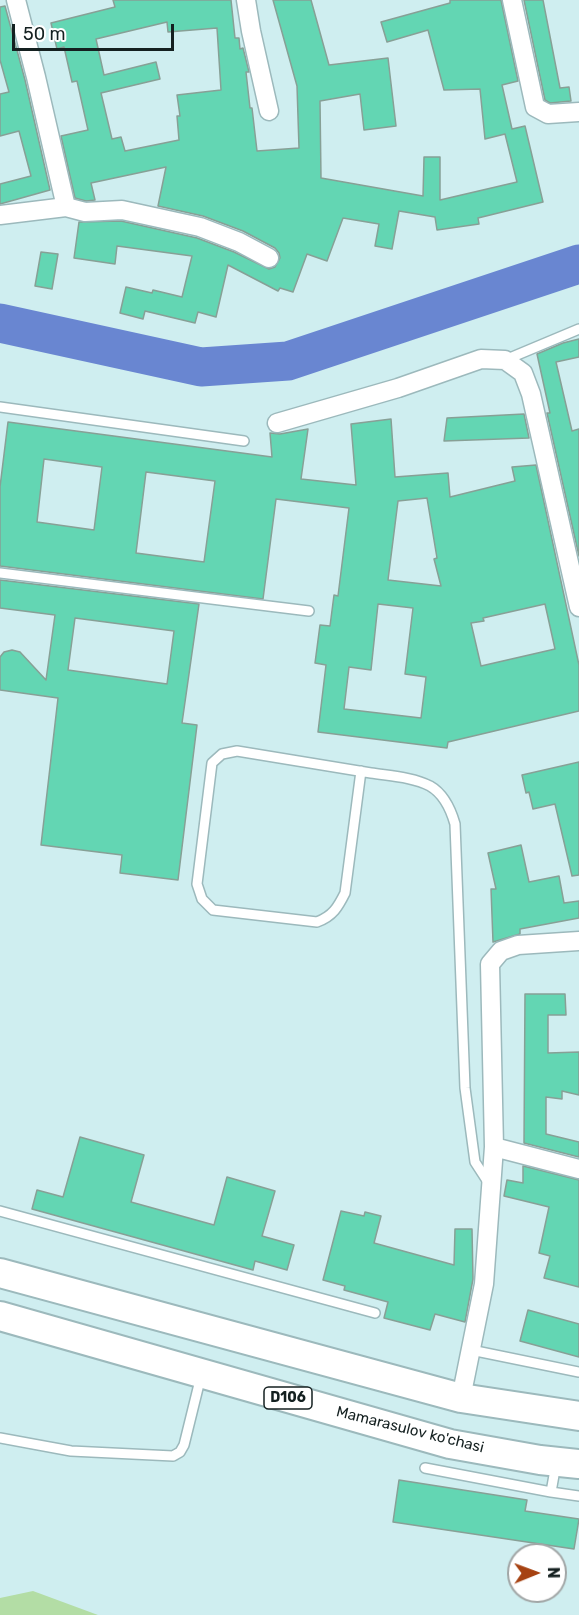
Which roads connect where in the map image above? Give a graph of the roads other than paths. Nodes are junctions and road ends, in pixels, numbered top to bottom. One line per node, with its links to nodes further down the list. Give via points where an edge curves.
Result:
1 (16, 0): 6 (street)
2 (246, 0): 4 (street)
3 (512, 0): 5 (street, via 535,107 548,114)
4 (269, 111)
5 (579, 112)
6 (66, 207): 7 (street); 8 (street, via 85,212 122,210 200,227)
7 (0, 215)
8 (269, 258)
9 (579, 329): 10 (lane)
10 (505, 360): 12 (street, via 481,359); 15 (street, via 523,373 531,394)
11 (0, 407): 13 (lane)
12 (277, 423)
13 (244, 441)
14 (0, 573): 16 (lane)
15 (579, 607)
16 (309, 611)
17 (361, 771): 17 (lane, via 237,751 222,754 212,763 197,869 196,884 202,899 213,910 317,922 327,918 345,893); 21 (lane, via 430,787 452,813 465,1088 475,1162)
18 (579, 941): 19 (street, via 518,945 501,951 490,964)
19 (494, 1147): 20 (street); 21 (street)
20 (579, 1169)
21 (490, 1184): 26 (street, via 484,1284)
22 (0, 1210): 24 (lane)
23 (0, 1273): 29 (main road)
24 (375, 1313)
25 (0, 1316): 28 (main road, Mamarasulov ko'chasi / D106)
26 (471, 1350): 27 (lane); 29 (street)
27 (579, 1372)
28 (202, 1374): 31 (lane, via 184,1445 173,1456 71,1452); 32 (main road, Mamarasulov ko'chasi / D106, via 450,1444)
29 (461, 1398): 30 (main road)
30 (579, 1416)
31 (0, 1438)
32 (568, 1463): 34 (lane)
33 (425, 1468): 34 (lane)
34 (551, 1492): 35 (lane)
35 (579, 1496)

